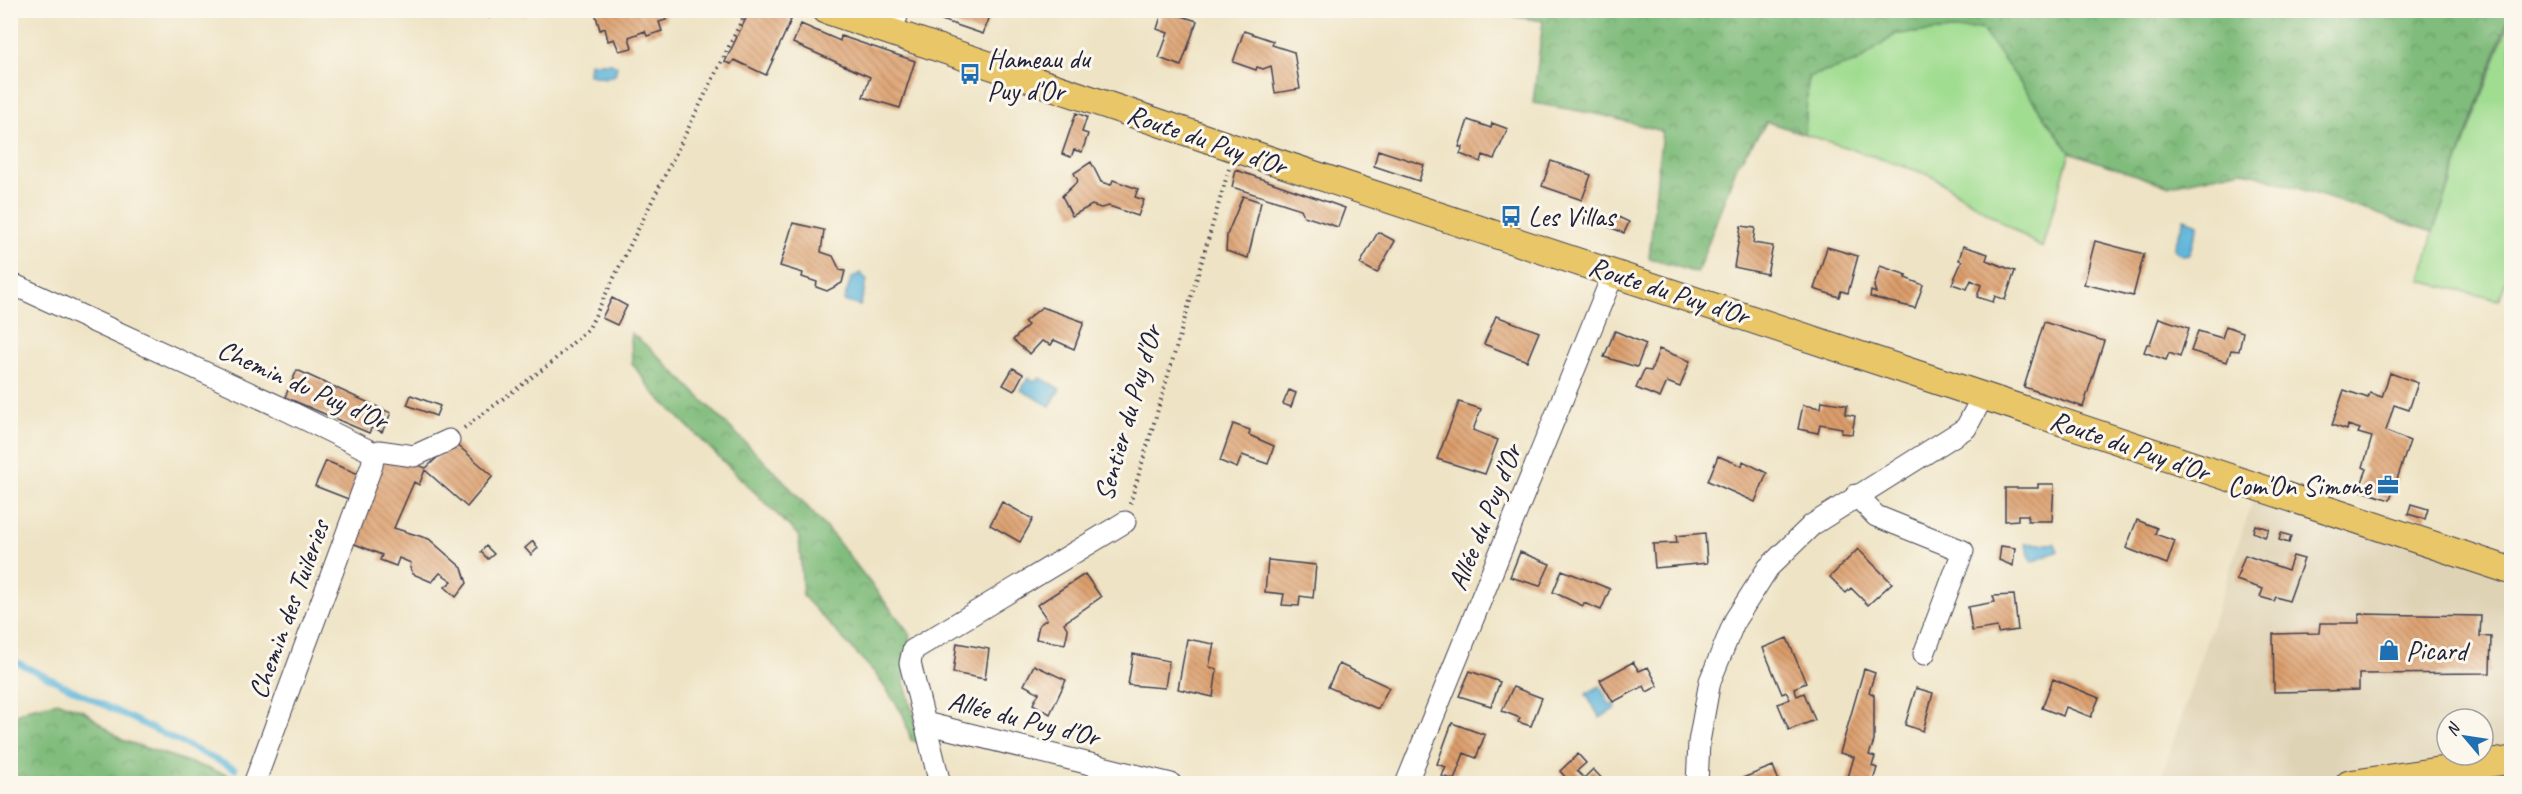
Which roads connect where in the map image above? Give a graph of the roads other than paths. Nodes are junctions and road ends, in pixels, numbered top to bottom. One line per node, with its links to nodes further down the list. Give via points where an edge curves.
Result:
1 (826, 10): 2 (main road, Route du Puy d'Or)
2 (896, 21): 3 (main road, Route du Puy d'Or, via 1234,148)
3 (1614, 272): 5 (main road, Route du Puy d'Or); 17 (street, Allée du Puy d'Or)
4 (10, 283): 7 (street, Chemin du Puy d'Or)
5 (1983, 396): 8 (street, via 1966,428); 10 (main road, Route du Puy d'Or)
6 (448, 440): 7 (street, Chemin du Puy d'Or, via 414,456)
7 (374, 453): 14 (street, Chemin des Tuileries)
8 (1856, 495): 11 (street, via 1876,516 1963,551); 18 (street, via 1812,525 1768,568 1735,620 1710,681 1699,742)
9 (1125, 522): 12 (street, Sentier du Puy d'Or, via 913,650 910,663)
10 (2511, 571)
11 (1924, 654)
12 (925, 723): 15 (street, Allée du Puy d'Or); 16 (street, Allée du Puy d'Or)
13 (2511, 760): 19 (main road)
14 (254, 783)
15 (940, 783)
16 (1171, 783)
17 (1406, 783)
18 (1697, 783)
19 (2349, 783)

